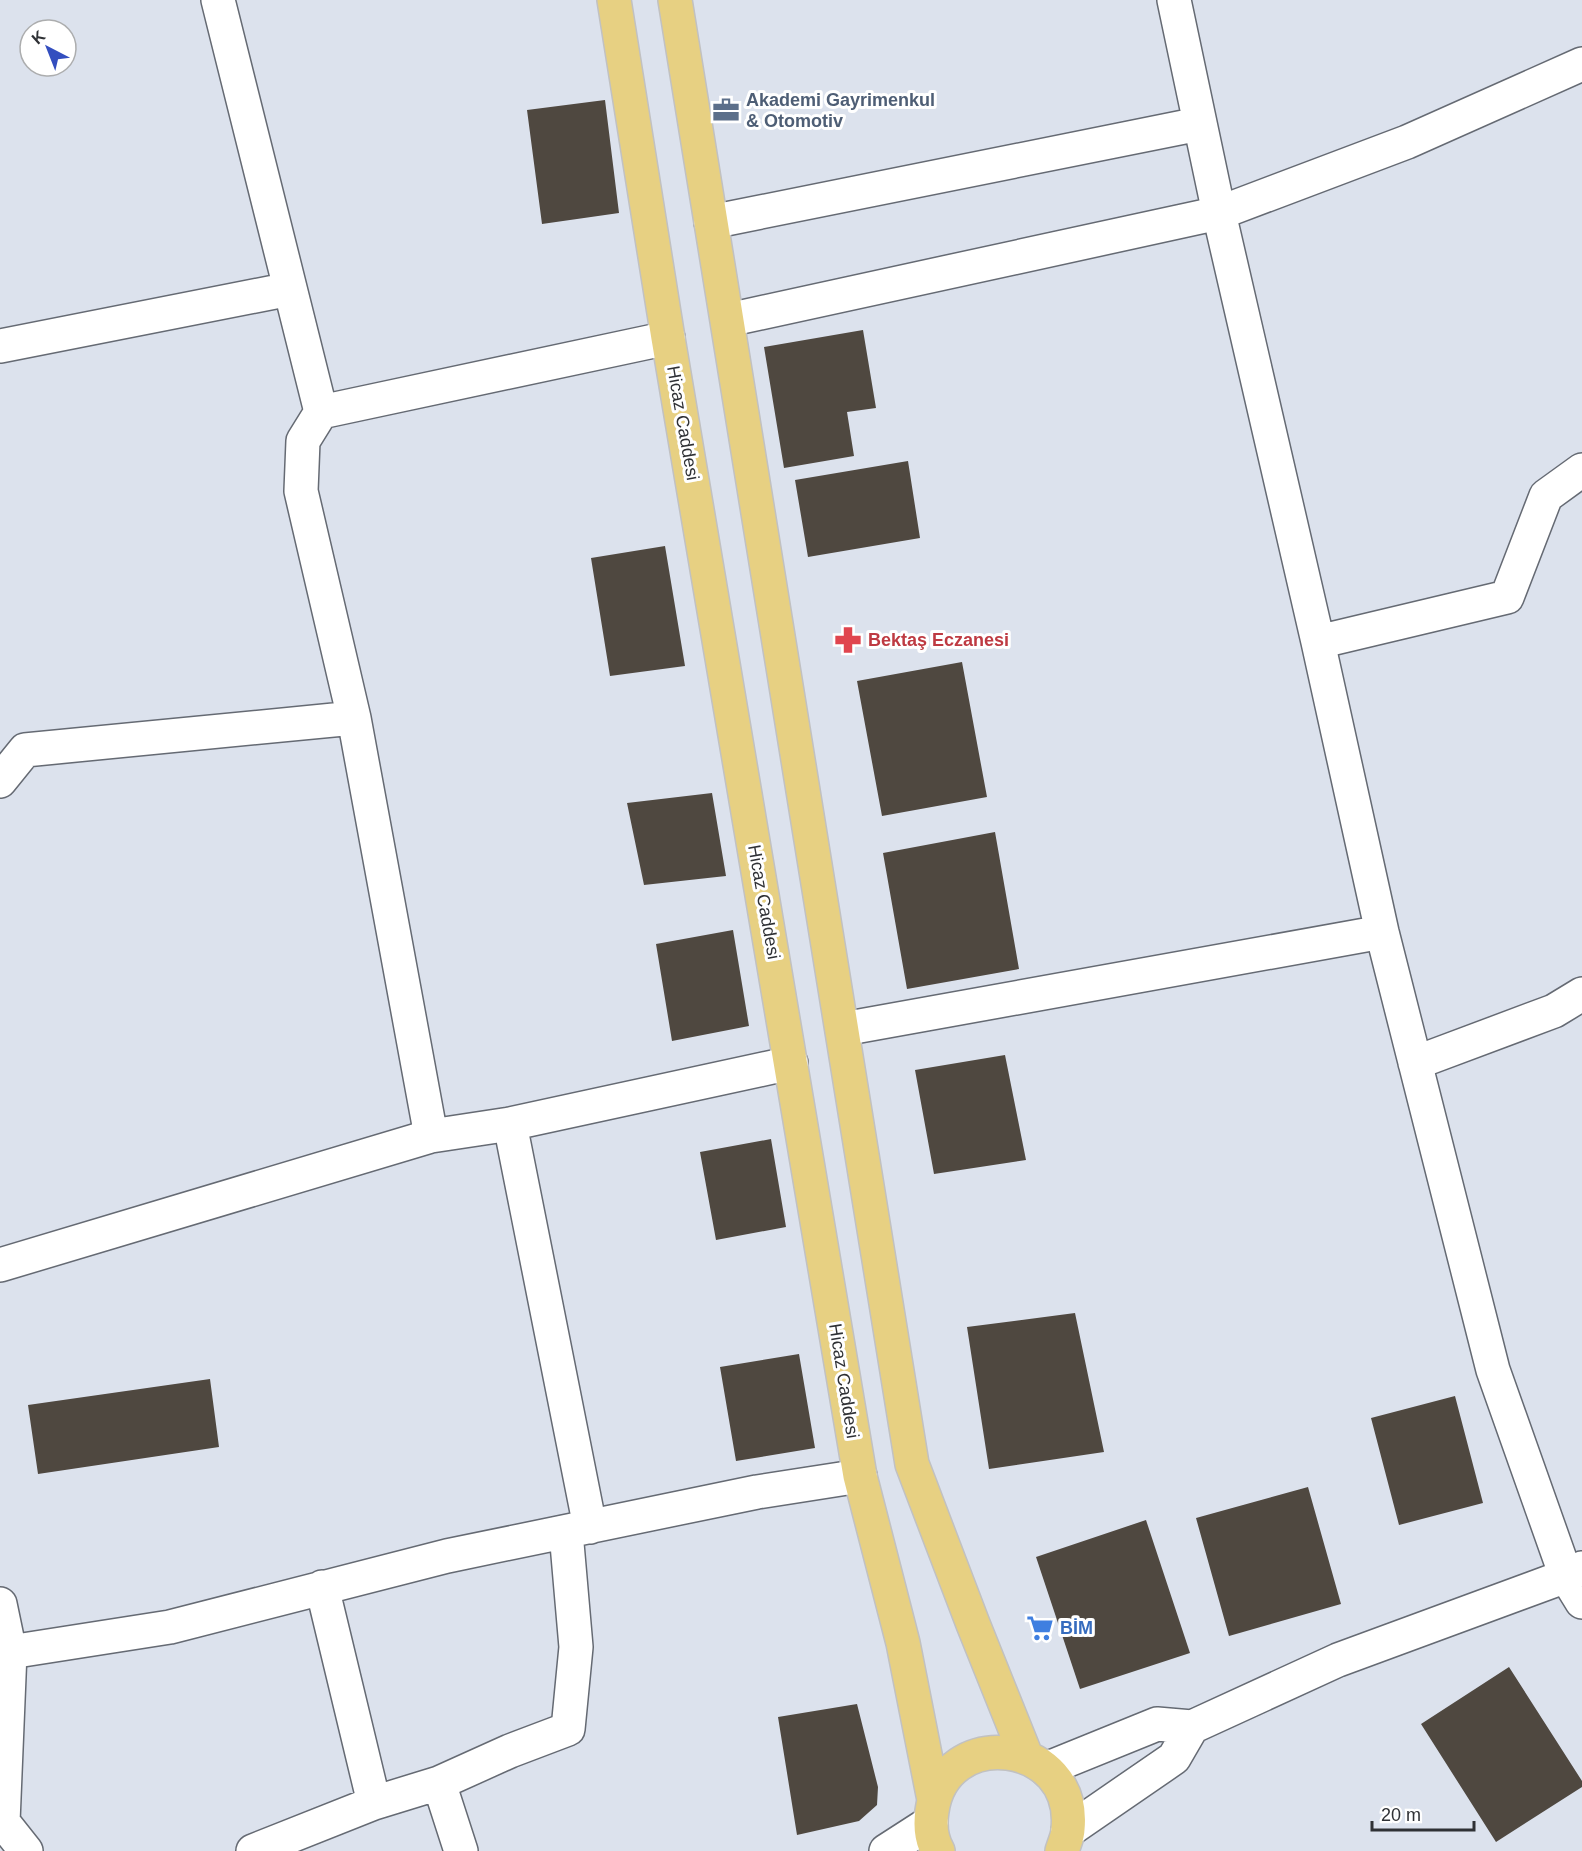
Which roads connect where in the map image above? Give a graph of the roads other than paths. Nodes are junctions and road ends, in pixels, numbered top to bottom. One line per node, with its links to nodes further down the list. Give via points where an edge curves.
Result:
1 (218, 0): 9 (street)
2 (614, 0): 11 (main road, Hicaz Caddesi)
3 (675, 0): 8 (main road)
4 (1174, 0): 6 (street)
5 (1582, 64): 7 (street, via 1407,142)
6 (1199, 124): 7 (street); 8 (street)
7 (1219, 213): 10 (street); 15 (street)
8 (711, 222): 10 (main road)
9 (290, 289): 12 (street); 13 (street)
10 (728, 320): 20 (main road)
11 (669, 338): 13 (street); 21 (main road, Hicaz Caddesi)
12 (0, 346)
13 (321, 412): 16 (street, via 303,441 301,491)
14 (1582, 470): 15 (street, via 1546,496 1507,597)
15 (1318, 642): 18 (street)
16 (354, 718): 17 (street, via 25,750); 24 (street)
17 (0, 781)
18 (1382, 932): 20 (street); 22 (street)
19 (1582, 994): 22 (street, via 1554,1011)
20 (843, 1029): 33 (main road, via 912,1464 973,1624)
21 (791, 1063): 23 (street); 26 (main road, Hicaz Caddesi)
22 (1415, 1063): 28 (street, via 1493,1370)
23 (510, 1124): 24 (street); 27 (street)
24 (431, 1136): 25 (street)
25 (0, 1265)
26 (860, 1476): 27 (street, via 757,1492); 37 (main road, Hicaz Caddesi, via 903,1643)
27 (578, 1529): 29 (street); 34 (street, via 576,1647 568,1729)
28 (1577, 1582): 32 (street, via 1338,1660)
29 (322, 1587): 31 (street, via 170,1626); 35 (street)
30 (0, 1604): 31 (street)
31 (10, 1652): 36 (street)
32 (1191, 1727): 33 (street, via 1157,1724); 38 (street, via 1174,1758)
33 (1036, 1763): 37 (main road, via 1004,1751 982,1754 961,1763 944,1779); 38 (main road, via 1060,1786 1068,1808)
34 (439, 1783): 35 (street); 41 (street)
35 (374, 1803): 40 (street)
36 (1, 1822): 39 (street)
37 (934, 1824): 42 (street)
38 (1065, 1841)
39 (26, 1851)
40 (253, 1851)
41 (461, 1851)
42 (886, 1851)

